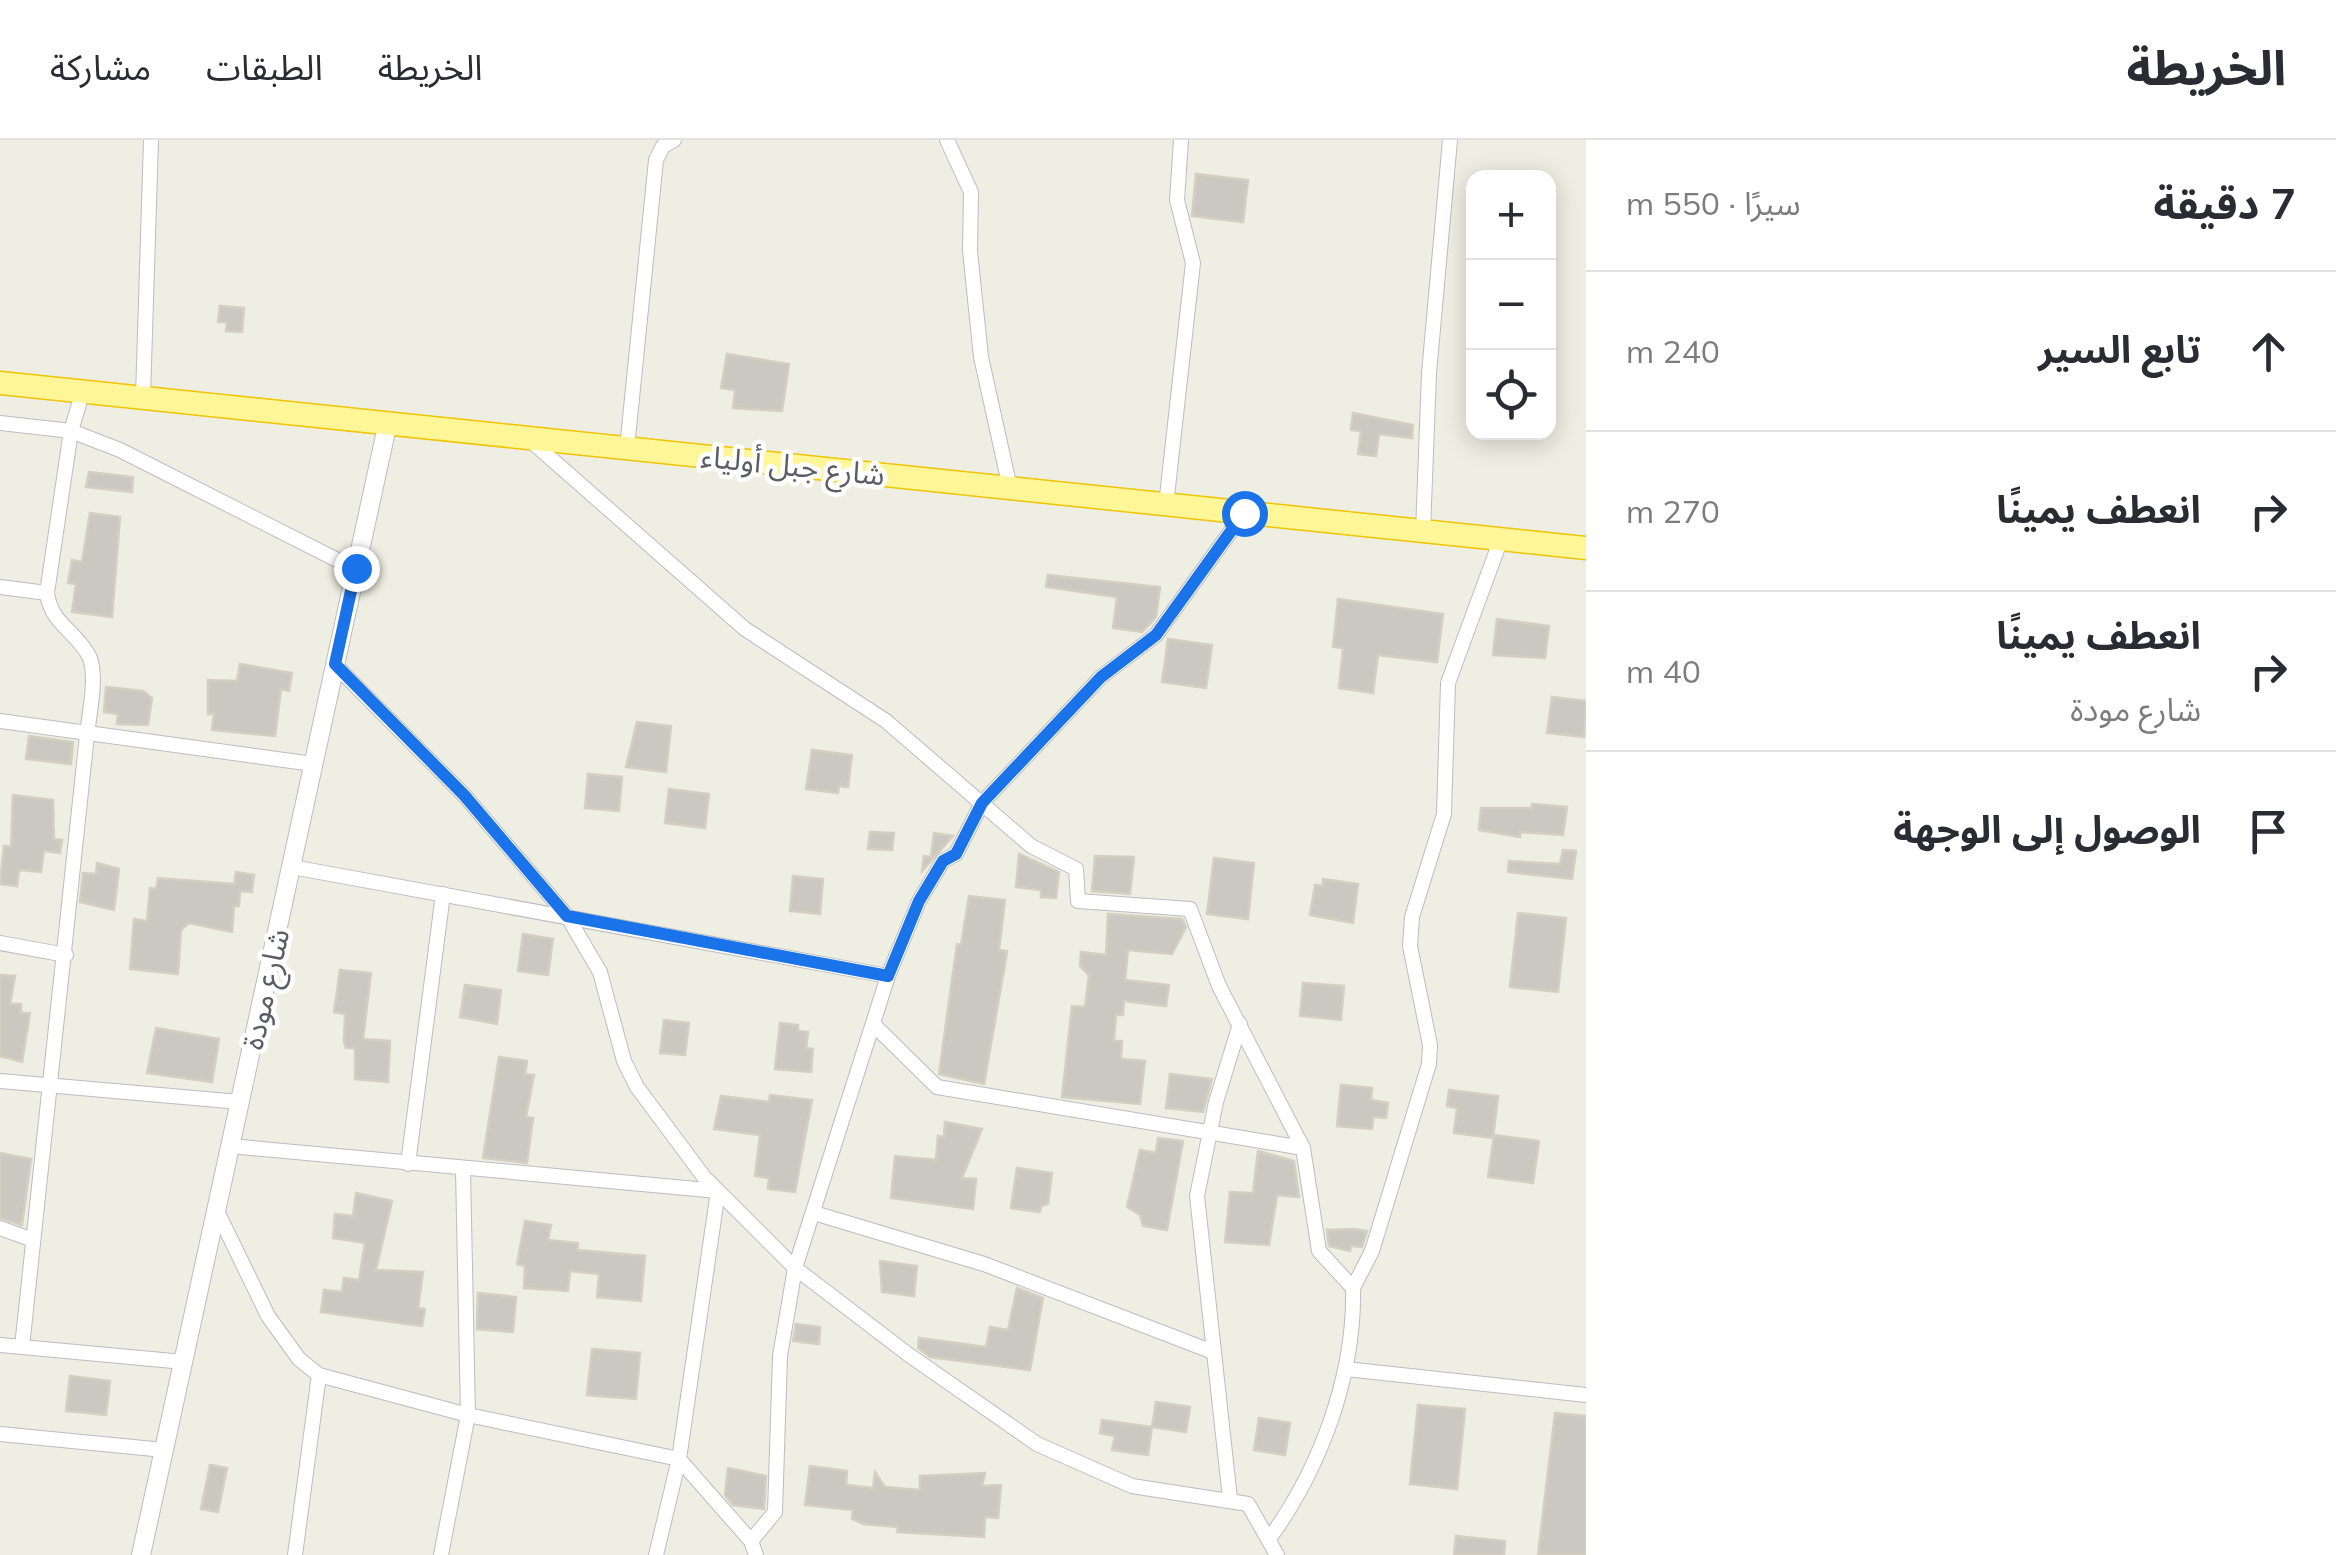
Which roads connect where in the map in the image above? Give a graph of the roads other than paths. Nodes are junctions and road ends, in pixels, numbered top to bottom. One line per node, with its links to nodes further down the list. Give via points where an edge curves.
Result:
1 (151, 140): 8 (street)
2 (674, 140): 13 (street, via 656,160)
3 (947, 140): 14 (street, via 971,192 980,357)
4 (1181, 140): 15 (street, via 1177,200 1193,263)
5 (1450, 140): 17 (street)
6 (0, 382): 7 (highway, شارع جبل أولياء)
7 (83, 391): 8 (highway, شارع جبل أولياء); 11 (street)
8 (143, 397): 9 (highway, شارع جبل أولياء)
9 (388, 422): 12 (highway, شارع جبل أولياء); 20 (street, شارع مودة)
10 (0, 423): 11 (street)
11 (72, 431): 20 (street); 22 (street)
12 (527, 437): 13 (highway, شارع جبل أولياء); 27 (street, via 746,628 886,721)
13 (627, 448): 14 (highway, شارع جبل أولياء)
14 (1010, 488): 15 (highway, شارع جبل أولياء)
15 (1166, 505): 16 (highway, شارع جبل أولياء)
16 (1244, 513): 17 (highway, شارع جبل أولياء); 27 (street, via 1156,635 1101,677)
17 (1424, 532): 18 (highway, شارع جبل أولياء)
18 (1500, 539): 19 (highway, شارع جبل أولياء); 50 (street, via 1448,683 1444,814 1412,917 1410,946 1429,1064 1372,1251)
19 (1586, 548)
20 (356, 568): 23 (street, شارع مودة)
21 (0, 586): 22 (street)
22 (47, 593): 25 (street, via 53,618 92,664)
23 (335, 664): 26 (street, شارع مودة); 30 (street, via 464,795)
24 (0, 720): 25 (street)
25 (87, 735): 26 (street); 32 (street)
26 (313, 764): 28 (street, شارع مودة)
27 (982, 803): 33 (street, via 956,854 943,861 919,901); 34 (street, via 1030,846 1076,870 1078,902 1190,909)
28 (292, 867): 29 (street); 38 (street, شارع مودة)
29 (443, 894): 30 (street); 42 (street)
30 (567, 916): 33 (street); 44 (street, via 600,972 637,1087)
31 (0, 943): 32 (street)
32 (66, 954): 37 (street)
33 (888, 976): 35 (street)
34 (1240, 1024): 39 (street); 41 (street)
35 (874, 1025): 39 (street, via 936,1087); 46 (street)
36 (0, 1081): 37 (street)
37 (53, 1086): 38 (street); 48 (street)
38 (240, 1102): 40 (street, شارع مودة)
39 (1210, 1132): 41 (street); 53 (street, via 1197,1196)
40 (230, 1146): 42 (street); 45 (street, شارع مودة)
41 (1303, 1148): 50 (street, via 1319,1251)
42 (408, 1164): 43 (street)
43 (463, 1170): 44 (street); 58 (street)
44 (718, 1192): 49 (street); 61 (street)
45 (216, 1208): 54 (street, شارع مودة); 56 (street, via 268,1316)
46 (814, 1214): 49 (street); 53 (street, via 984,1264)
47 (0, 1228): 48 (street)
48 (33, 1240): 52 (street)
49 (796, 1268): 62 (street, via 1037,1444 1132,1486); 64 (street, via 780,1356 775,1512)
50 (1353, 1288): 55 (street)
51 (0, 1345): 52 (street)
52 (22, 1347): 54 (street)
53 (1213, 1352): 62 (street)
54 (184, 1362): 60 (street, شارع مودة)
55 (1346, 1368): 57 (street); 63 (street, via 1311,1471)
56 (319, 1375): 58 (street); 66 (street)
57 (1586, 1395)
58 (468, 1416): 61 (street); 67 (street)
59 (0, 1434): 60 (street)
60 (164, 1450): 65 (street, شارع مودة)
61 (679, 1459): 64 (street); 68 (street)
62 (1230, 1499): 63 (street, via 1255,1510)
63 (1269, 1540): 69 (street)
64 (754, 1548)
65 (141, 1555)
66 (295, 1555)
67 (441, 1555)
68 (656, 1555)
69 (1277, 1555)

